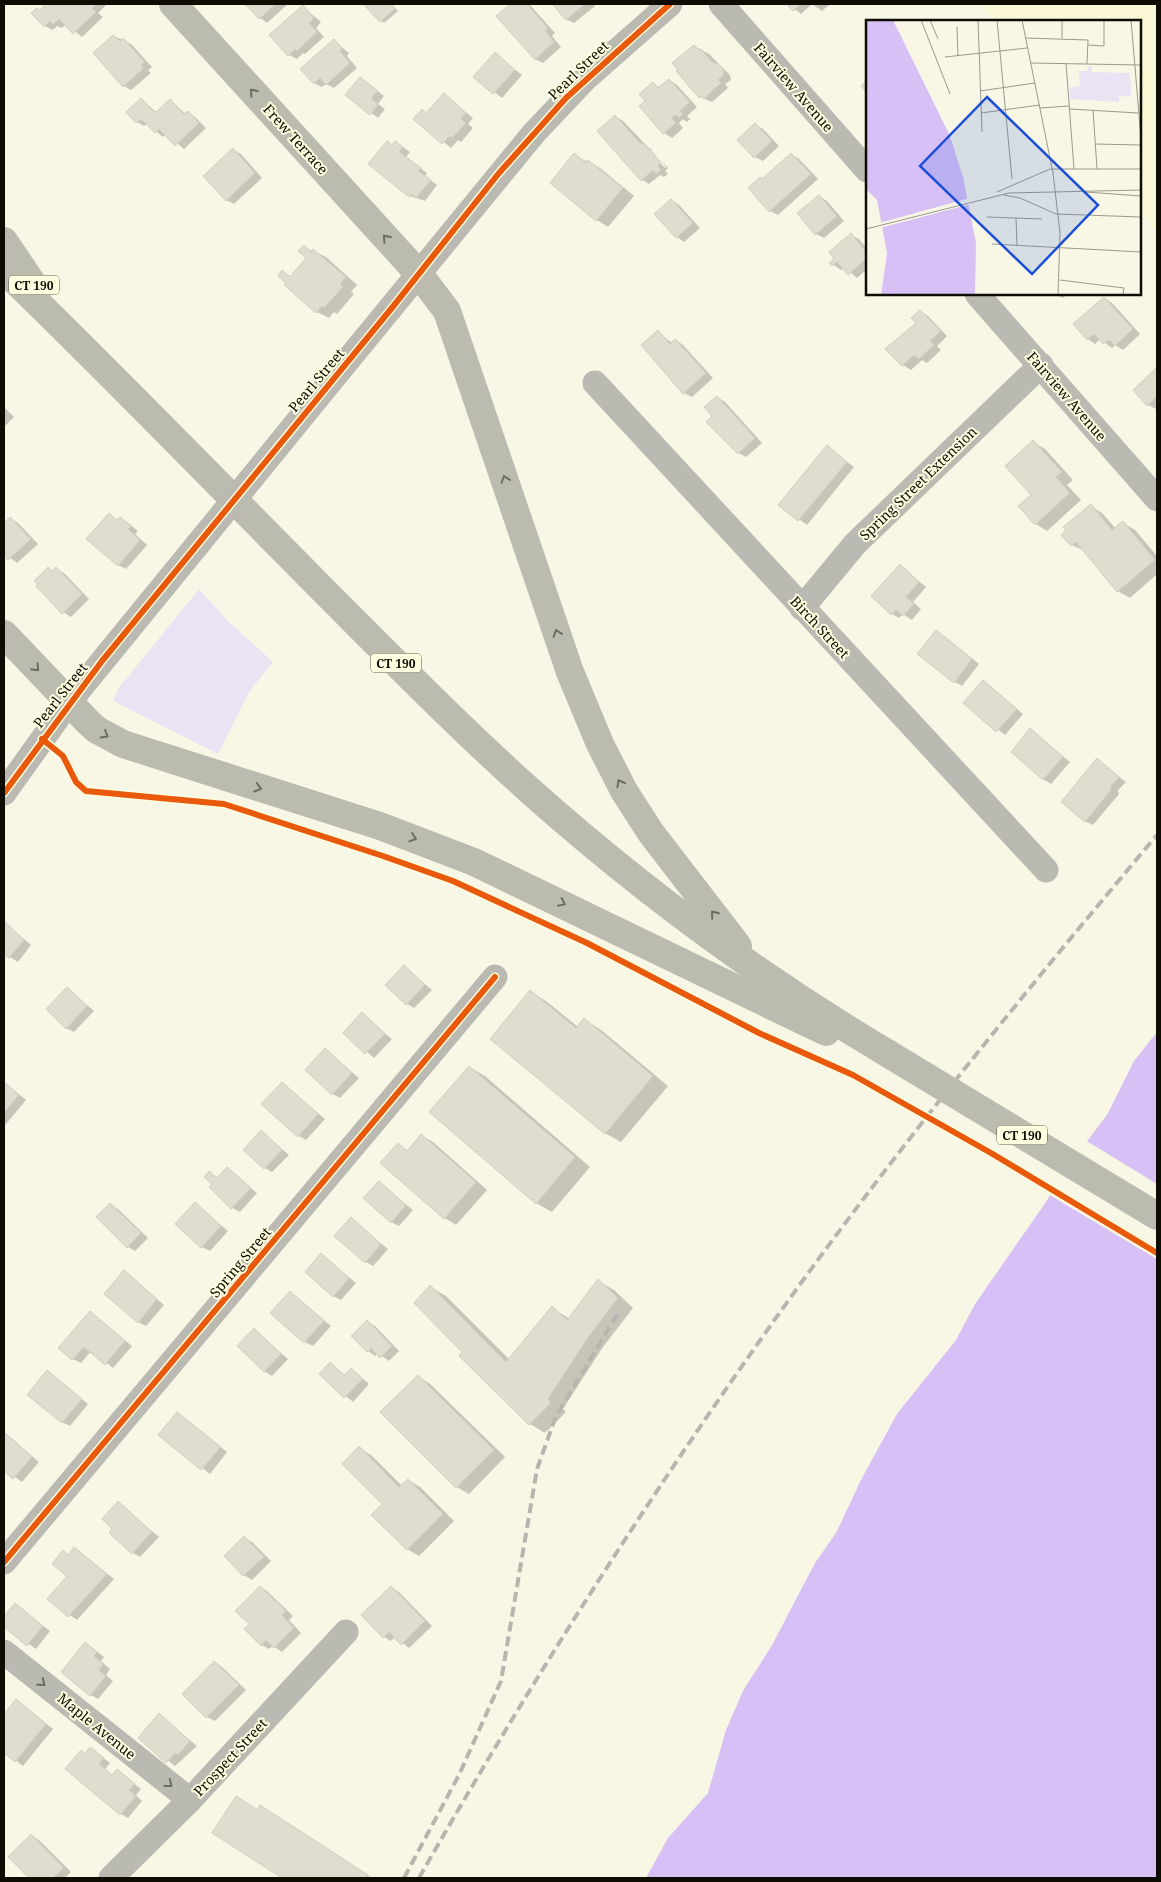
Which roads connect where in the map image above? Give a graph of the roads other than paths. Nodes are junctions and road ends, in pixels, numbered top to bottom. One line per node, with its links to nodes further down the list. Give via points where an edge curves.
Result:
1 (173, 4): 7 (main road, Frew Terrace, one-way to 1)
2 (670, 4): 7 (street, Pearl Street, via 566,98 499,173)
3 (721, 4): 4 (street, Fairview Avenue)
4 (866, 169)
5 (4, 241): 9 (main road, CT 190)
6 (4, 270): 9 (main road, CT 190)
7 (419, 274): 15 (street, Pearl Street, bridge); 18 (main road, Frew Terrace, one-way to 7, via 651,833 624,791 600,744 570,672 452,324 438,298)
8 (978, 295): 10 (street, Fairview Avenue)
9 (64, 328): 18 (main road, CT 190, via 475,740 639,883)
10 (1041, 365): 12 (street, Fairview Avenue); 13 (street, Spring Street Extension, via 855,544)
11 (595, 383): 13 (street, Birch Street)
12 (1157, 498)
13 (802, 608): 17 (street, Birch Street)
14 (4, 634): 15 (main road, one-way to 15)
15 (69, 702): 16 (street, Pearl Street); 20 (main road, one-way to 20, via 98,730 123,744 437,847 526,885 808,1025)
16 (4, 793)
17 (1046, 870)
18 (754, 968): 20 (main road, CT 190)
19 (495, 977): 22 (street, Spring Street)
20 (878, 1048): 21 (main road, CT 190, bridge)
21 (1157, 1216)
22 (4, 1562)
23 (346, 1632): 25 (street, Prospect Street)
24 (4, 1652): 25 (street, Maple Avenue, one-way to 25)
25 (190, 1800): 26 (street, Prospect Street)
26 (111, 1878)

